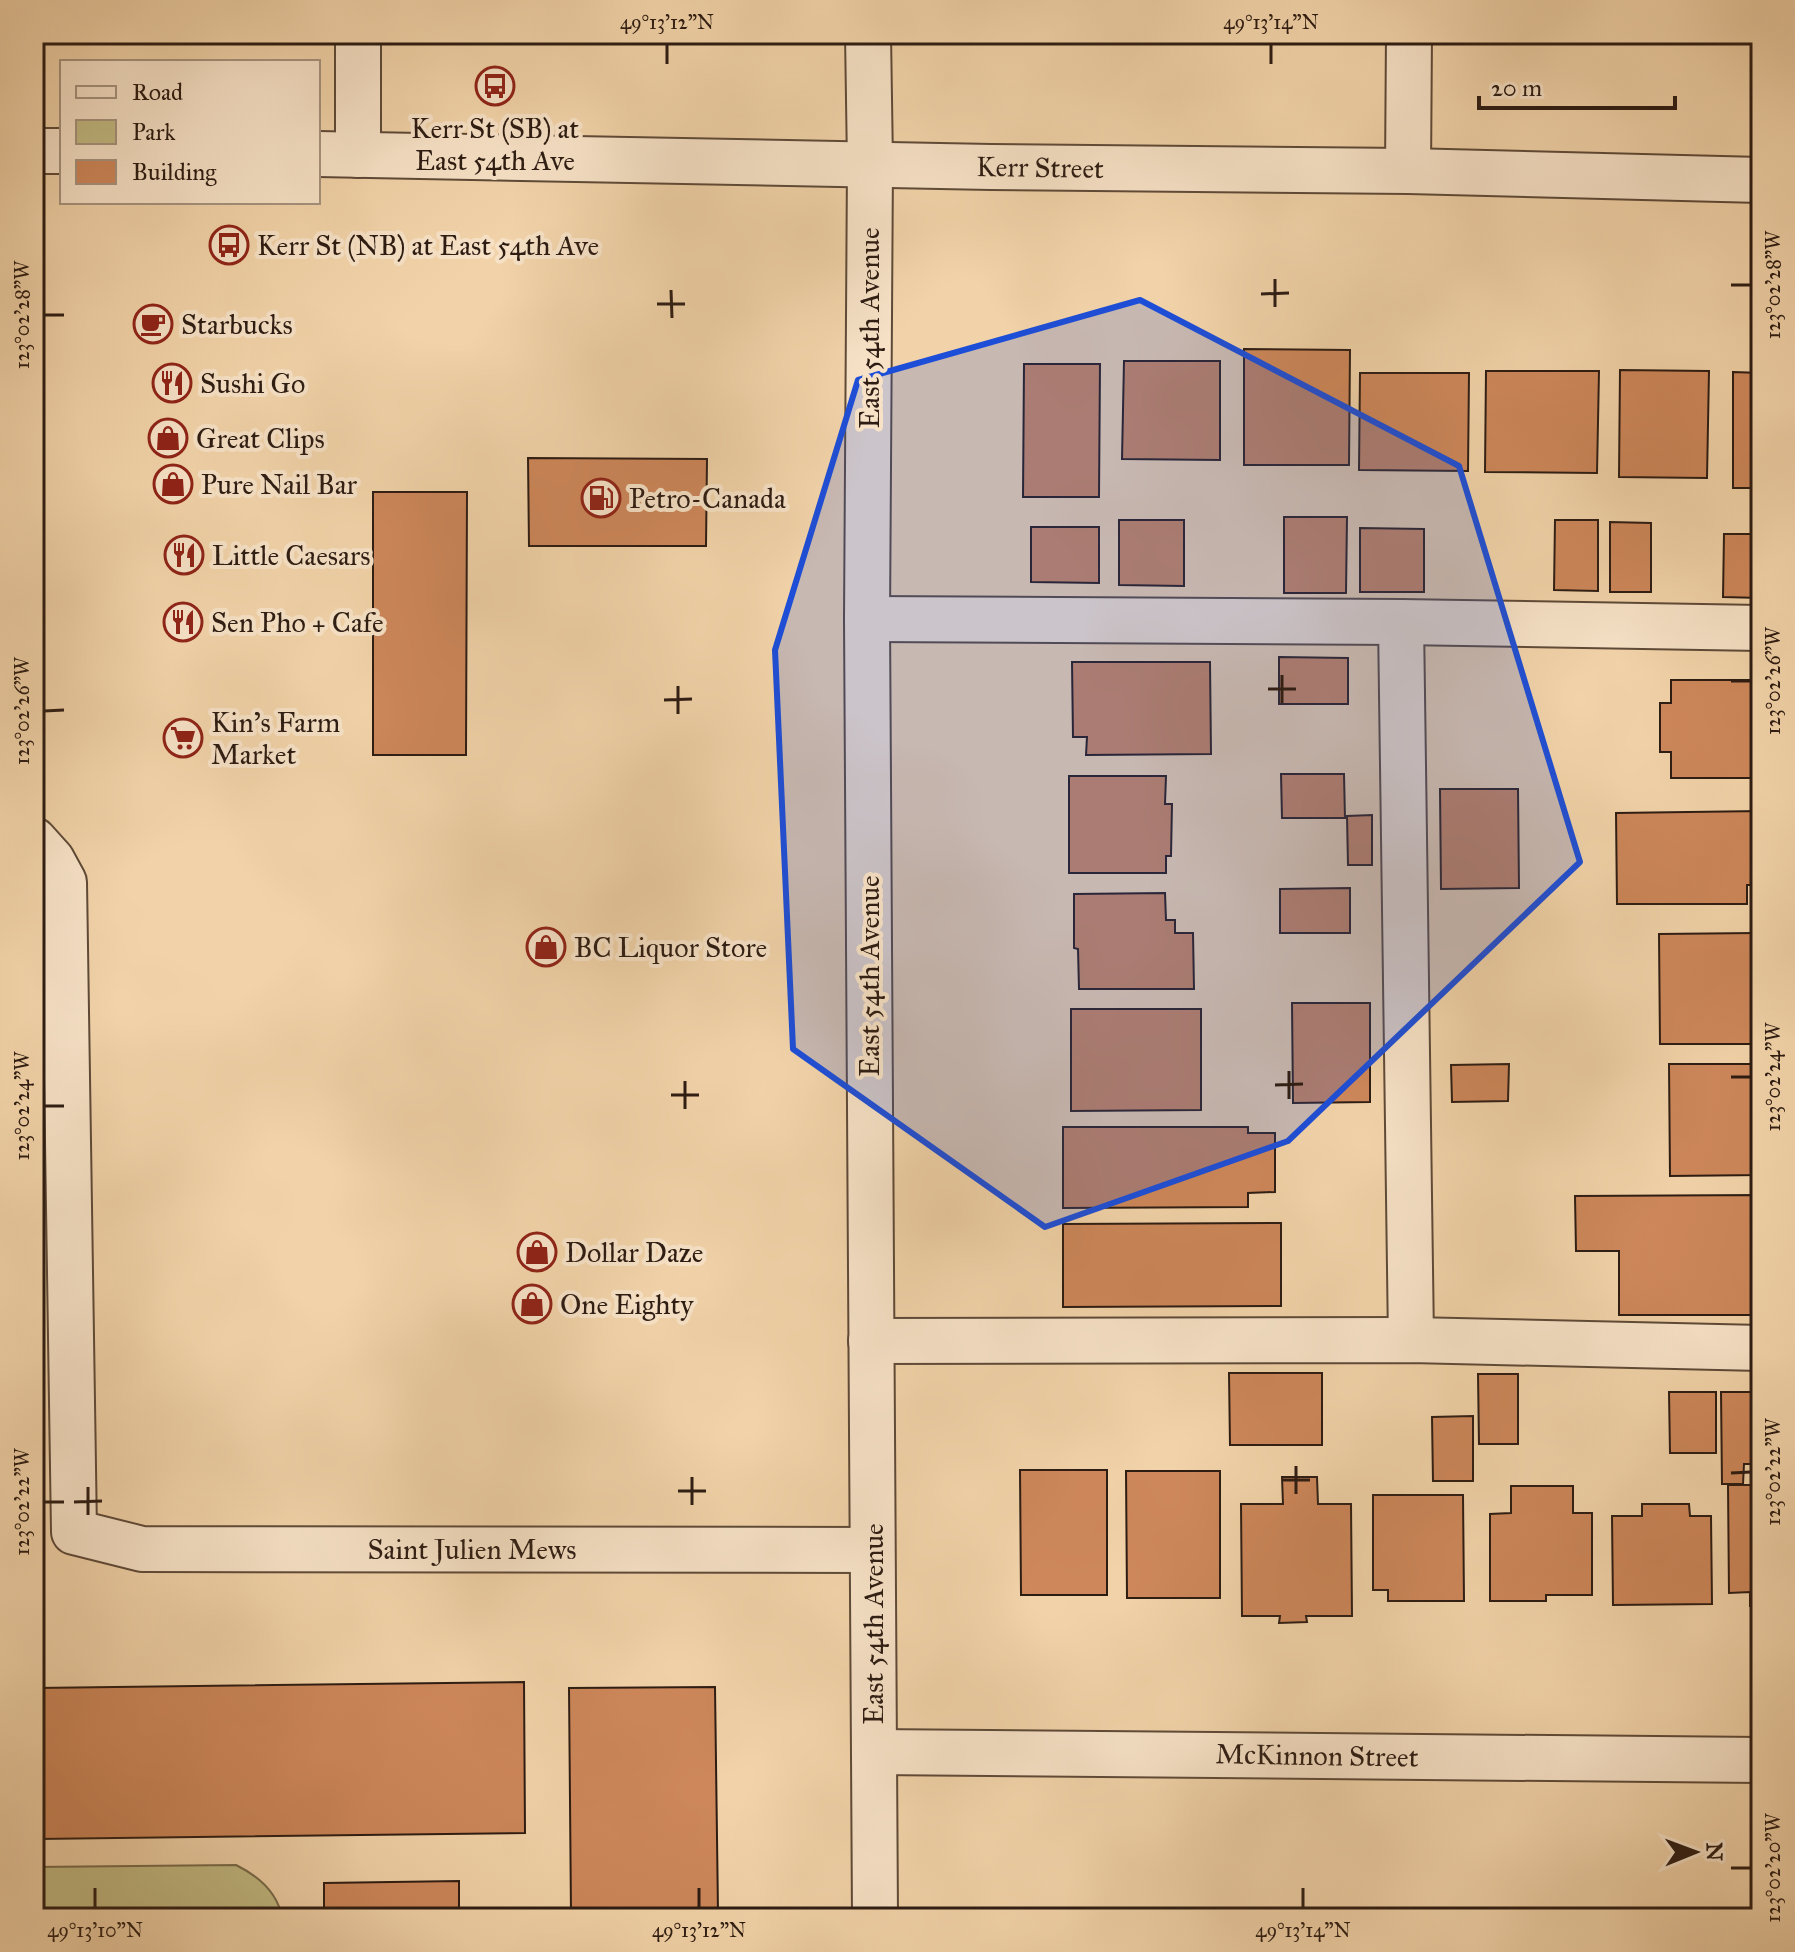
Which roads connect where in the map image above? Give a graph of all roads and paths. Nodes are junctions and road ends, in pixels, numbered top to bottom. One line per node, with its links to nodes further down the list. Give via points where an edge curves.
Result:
1 (358, 34): 6 (street)
2 (868, 34): 7 (street, East 54th Avenue)
3 (1409, 34): 8 (street)
4 (34, 151): 5 (street)
5 (60, 151)
6 (338, 155): 7 (street, Kerr Street)
7 (870, 164): 8 (street, Kerr Street); 10 (street, East 54th Avenue)
8 (1408, 171): 9 (street, Kerr Street)
9 (1761, 180)
10 (867, 619): 11 (street); 15 (street, East 54th Avenue)
11 (1401, 622): 12 (street); 14 (street)
12 (1761, 628)
13 (34, 840): 17 (street, Saint Julien Mews, via 64,882 74,1532 142,1549)
14 (1411, 1340): 15 (street); 16 (street)
15 (871, 1341): 17 (street, East 54th Avenue)
16 (1761, 1348)
17 (872, 1550): 18 (street, East 54th Avenue)
18 (874, 1752): 19 (street, McKinnon Street); 20 (street, East 54th Avenue)
19 (1761, 1760)
20 (875, 1918)

